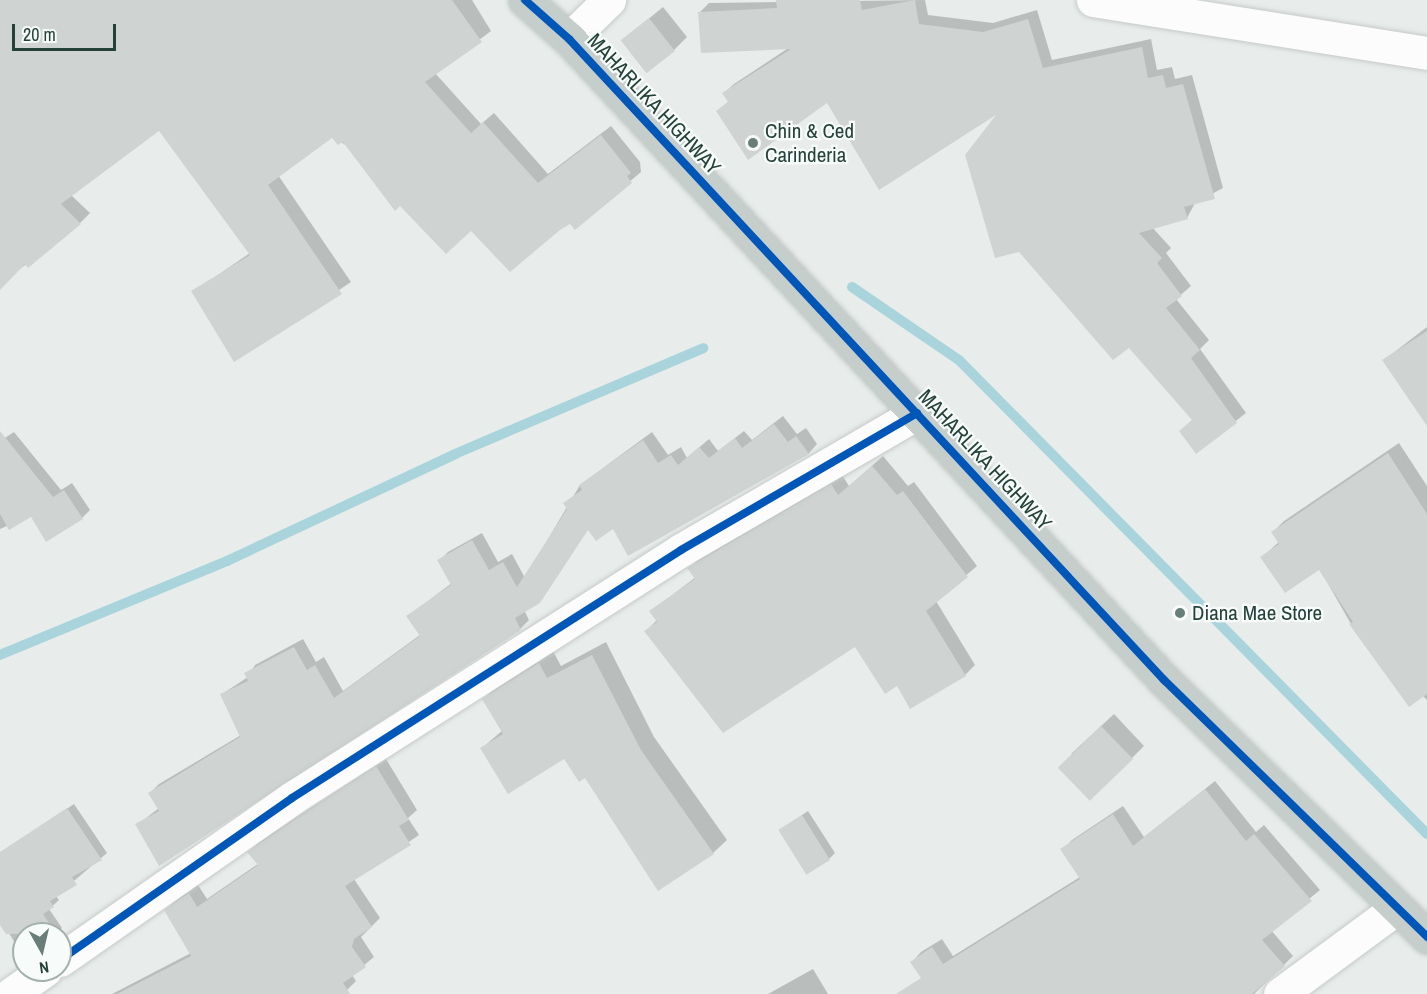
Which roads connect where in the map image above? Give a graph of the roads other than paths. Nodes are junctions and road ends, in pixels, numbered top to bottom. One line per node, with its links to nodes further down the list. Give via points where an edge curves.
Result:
1 (525, 0): 4 (highway, MAHARLIKA HIGHWAY)
2 (609, 0): 4 (street)
3 (1093, 0): 5 (street)
4 (569, 39): 6 (highway, MAHARLIKA HIGHWAY)
5 (1427, 53)
6 (917, 413): 7 (highway, MAHARLIKA HIGHWAY, via 1164,680); 9 (street, via 681,550 292,798)
7 (1394, 910): 8 (highway, MAHARLIKA HIGHWAY); 12 (street)
8 (1427, 937)
9 (72, 952)
10 (28, 982): 11 (street)
11 (11, 994)
12 (1280, 994)

